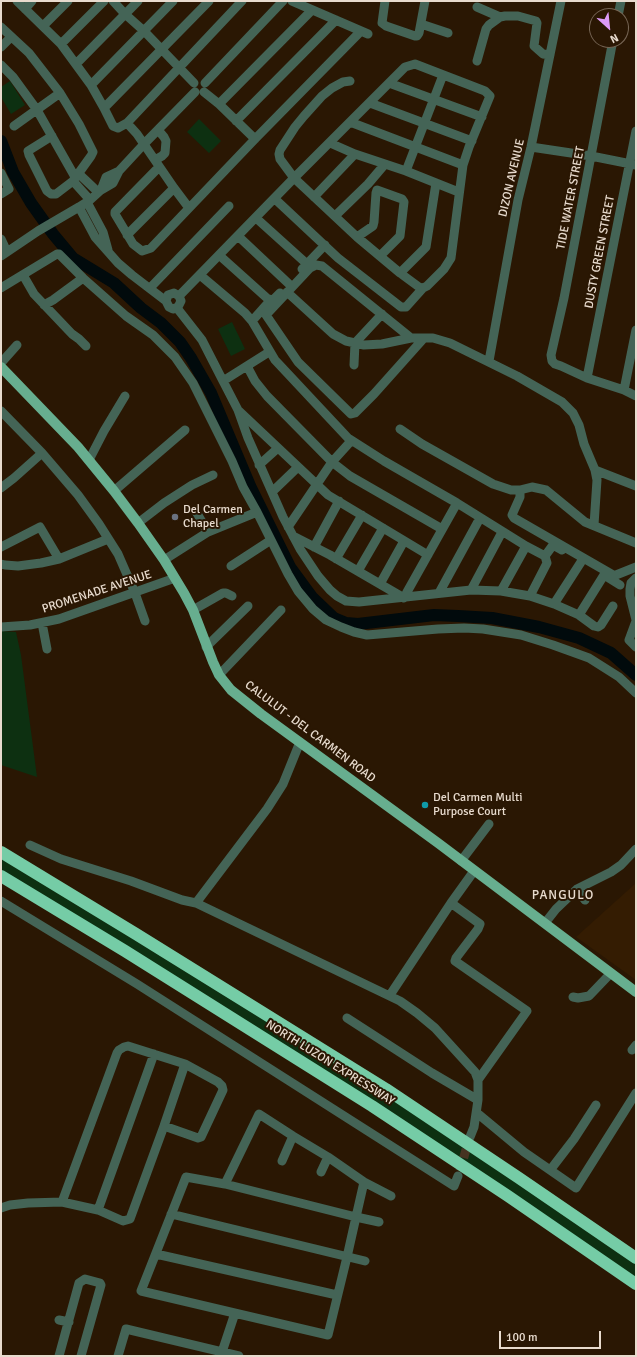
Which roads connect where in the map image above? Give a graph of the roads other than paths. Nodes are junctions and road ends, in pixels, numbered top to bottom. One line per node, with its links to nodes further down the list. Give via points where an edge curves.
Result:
1 (17, 1): 16 (street)
2 (32, 1): 16 (street)
3 (68, 1): 22 (street)
4 (104, 1): 27 (street)
5 (113, 1): 18 (street)
6 (138, 1): 18 (street)
7 (174, 1): 24 (street)
8 (209, 1): 30 (street)
9 (242, 1): 35 (street)
10 (283, 1): 41 (street)
11 (292, 1): 17 (street)
12 (385, 1): 21 (street, via 382,23 386,26 417,36)
13 (426, 1): 21 (street)
14 (561, 1): 31 (street, DIZON AVENUE)
15 (477, 7): 19 (street)
16 (25, 9): 22 (street)
17 (312, 10): 20 (street); 46 (street)
18 (125, 14): 24 (street); 33 (street)
19 (500, 17): 31 (street, via 518,16 536,21 534,46 543,54); 32 (street, via 486,29)
20 (336, 20): 50 (street); 58 (street, via 365,33)
21 (421, 24): 25 (street)
22 (43, 26): 27 (street)
23 (1, 27): 26 (street)
24 (144, 31): 30 (street); 40 (street)
25 (448, 33)
26 (11, 37): 28 (street); 43 (street, via 29,53)
27 (61, 44): 33 (street)
28 (1, 47)
29 (611, 48): 65 (street, TIDE WATER STREET)
30 (161, 50): 35 (street); 47 (street)
31 (550, 55): 62 (street, DIZON AVENUE)
32 (477, 61)
33 (76, 64): 40 (street)
34 (1, 65): 48 (street)
35 (178, 67): 38 (street); 53 (street)
36 (443, 75): 39 (street, via 415,64 405,67); 44 (street); 49 (street, via 488,93 490,100)
37 (350, 80): 73 (street, via 322,96 295,127 280,150 280,158)
38 (194, 83): 41 (street, via 201,80); 42 (street, via 192,88)
39 (389, 83): 44 (street); 45 (street)
40 (91, 85): 47 (street)
41 (205, 87): 42 (street, via 200,94); 46 (street)
42 (195, 92): 55 (street)
43 (60, 93): 48 (street); 72 (street, via 93,152)
44 (434, 99): 49 (street); 52 (street)
45 (370, 103): 51 (street); 52 (street)
46 (219, 104): 50 (street)
47 (104, 108): 53 (street, via 113,126 118,128)
48 (37, 110): 54 (street); 57 (street)
49 (482, 117): 59 (street)
50 (236, 121): 58 (street)
51 (350, 122): 60 (street); 63 (street)
52 (425, 122): 59 (street); 63 (street)
53 (127, 123): 61 (street)
54 (14, 126)
55 (158, 130): 61 (street); 66 (street, via 166,141 165,153)
56 (636, 131): 68 (street, DUSTY GREEN STREET)
57 (52, 136): 72 (street); 72 (street, via 28,151 47,191 56,194)
58 (255, 139): 86 (street)
59 (472, 141): 69 (street)
60 (330, 143): 64 (street); 73 (street)
61 (144, 144): 66 (street); 78 (street, via 113,183)
62 (531, 147): 65 (street); 121 (street, DIZON AVENUE, via 518,200)
63 (415, 148): 69 (street); 70 (street)
64 (355, 154): 67 (street); 81 (street)
65 (591, 156): 68 (street); 126 (street, TIDE WATER STREET, via 551,355 555,364)
66 (157, 163): 76 (street); 89 (street, via 115,211)
67 (385, 164): 70 (street); 75 (street)
68 (633, 164): 126 (street, DUSTY GREEN STREET)
69 (463, 165): 77 (street)
70 (406, 172): 74 (street)
71 (1, 173): 80 (street, via 9,189)
72 (75, 177): 78 (street); 83 (street)
73 (294, 178): 81 (street); 82 (street)
74 (436, 183): 77 (street); 99 (street, via 426,247)
75 (368, 184): 79 (street); 87 (street)
76 (174, 188): 86 (street); 89 (street)
77 (459, 190): 106 (street, via 451,258 444,269)
78 (99, 191): 83 (street)
79 (376, 191): 91 (street, via 374,222); 97 (street, via 402,199 404,202 400,236)
80 (1, 194)
81 (314, 197): 87 (street)
82 (275, 199): 88 (street); 93 (street)
83 (89, 201): 85 (street); 94 (street, via 104,232)
84 (229, 206): 104 (street)
85 (79, 207): 94 (street, via 95,237); 95 (street)
86 (189, 208): 89 (street, via 147,250 142,251)
87 (334, 216): 91 (street)
88 (256, 218): 90 (street); 98 (street)
89 (127, 235)
90 (238, 236): 96 (street); 105 (street)
91 (357, 237): 97 (street)
92 (1, 239): 95 (street)
93 (325, 245): 98 (street); 106 (street, via 401,307 406,307)
94 (109, 252): 104 (street, via 118,263)
95 (4, 254)
96 (220, 255): 101 (street); 109 (street)
97 (380, 256): 99 (street)
98 (307, 264): 105 (street)
99 (400, 273): 106 (street)
100 (23, 275): 102 (street, via 59,254); 103 (street); 110 (street, via 34,294)
101 (200, 275): 107 (street); 113 (street)
102 (83, 278): 110 (street); 153 (street, via 126,316 153,335 175,357 193,383)
103 (1, 288)
104 (150, 288): 108 (street)
105 (288, 288): 109 (street); 112 (street, via 310,268 322,266); 116 (street, via 266,313 266,317 298,362 351,414 374,394); 117 (street, via 333,334)
106 (423, 288)
107 (179, 296): 108 (street, via 171,294); 111 (street, via 181,303)
108 (166, 300): 111 (street, via 169,307)
109 (270, 300): 113 (street)
110 (44, 304): 119 (street)
111 (177, 308): 127 (street, via 202,340)
112 (382, 314): 115 (street); 117 (street)
113 (252, 321): 120 (street)
114 (636, 330): 128 (street)
115 (411, 338): 116 (street); 117 (street, via 382,344)
116 (424, 338): 121 (street, via 450,343)
117 (355, 343): 123 (street)
118 (17, 345): 122 (street)
119 (86, 346)
120 (269, 352): 124 (street); 135 (street, via 283,370)
121 (489, 361): 142 (street, via 568,407 579,425)
122 (1, 363)
123 (354, 365)
124 (247, 366): 127 (street); 139 (street, via 267,396)
125 (1, 367): 138 (main road, CALULUT - DEL CARMEN ROAD)
126 (587, 378): 128 (street)
127 (223, 381): 131 (street)
128 (624, 390): 130 (street)
129 (125, 396): 138 (street)
130 (636, 396)
131 (238, 410): 136 (street); 140 (street)
132 (1, 411): 137 (street)
133 (400, 429): 147 (street, via 493,484)
134 (185, 430): 148 (street)
135 (351, 440): 139 (street); 151 (street)
136 (278, 448): 140 (street); 141 (street)
137 (42, 453): 144 (street); 164 (street, via 78,495)
138 (89, 460): 148 (main road, CALULUT - DEL CARMEN ROAD)
139 (332, 462): 145 (street); 160 (street, via 350,476)
140 (260, 465): 149 (street)
141 (298, 467): 145 (street); 149 (street)
142 (595, 470): 146 (street); 157 (street, via 597,480)
143 (213, 475): 156 (street, via 192,485)
144 (2, 485)
145 (316, 485): 150 (street); 158 (street)
146 (636, 486)
147 (520, 490): 157 (street, via 532,487 546,490 586,522); 179 (street, via 520,497 512,515 514,518 613,574)
148 (114, 491): 156 (main road, CALULUT - DEL CARMEN ROAD)
149 (272, 492): 158 (street)
150 (339, 501): 154 (street); 170 (street)
151 (457, 503): 155 (street); 160 (street)
152 (195, 510): 161 (street)
153 (257, 512): 161 (street); 165 (street)
154 (362, 515): 159 (street); 174 (street)
155 (480, 518): 162 (street); 189 (street)
156 (138, 523): 175 (main road, CALULUT - DEL CARMEN ROAD)
157 (594, 525): 167 (street)
158 (288, 527): 163 (street)
159 (382, 528): 166 (street); 180 (street)
160 (442, 529): 171 (street)
161 (208, 532): 175 (street)
162 (502, 532): 168 (street); 186 (street)
163 (293, 536): 170 (street); 192 (street, via 318,576 337,596 346,601 359,602)
164 (108, 539): 173 (street); 188 (street, via 118,554)
165 (271, 540): 178 (street); 207 (street, via 298,591 313,609 326,620 354,632 367,635 464,628 521,636 589,658 618,677)
166 (404, 541): 171 (street); 184 (street)
167 (636, 543)
168 (526, 546): 172 (street); 187 (street)
169 (1, 547): 173 (street, via 40,527)
170 (314, 547): 174 (street)
171 (428, 555): 192 (street)
172 (545, 556): 176 (street, via 553,545); 191 (street, via 547,563)
173 (59, 559): 177 (street, via 18,566)
174 (336, 559): 180 (street)
175 (164, 560): 182 (main road, CALULUT - DEL CARMEN ROAD)
176 (581, 562): 181 (street); 193 (street)
177 (1, 564)
178 (231, 566)
179 (636, 567)
180 (358, 571): 184 (street)
181 (604, 575): 185 (street); 198 (street)
182 (175, 578): 188 (street, PROMENADE AVENUE); 196 (main road, CALULUT - DEL CARMEN ROAD)
183 (636, 578): 199 (street, via 631,583 630,596)
184 (380, 584): 192 (street)
185 (620, 585)
186 (471, 590): 187 (street); 189 (street)
187 (501, 591): 191 (street)
188 (135, 593): 200 (street); 201 (street, PROMENADE AVENUE, via 74,615)
189 (439, 593): 192 (street)
190 (232, 596): 196 (street, via 223,593)
191 (530, 596): 193 (street)
192 (404, 598)
193 (554, 604): 198 (street)
194 (248, 606): 203 (street)
195 (613, 606): 198 (street, via 598,627)
196 (193, 610): 203 (main road, CALULUT - DEL CARMEN ROAD)
197 (281, 610): 206 (street)
198 (579, 615)
199 (636, 620): 204 (street, via 629,640)
200 (145, 621)
201 (42, 623): 202 (street, PROMENADE AVENUE); 205 (street)
202 (1, 627)
203 (206, 646): 206 (main road, CALULUT - DEL CARMEN ROAD)
204 (636, 647)
205 (47, 649)
206 (219, 675): 208 (main road, CALULUT - DEL CARMEN ROAD, via 238,696)
207 (636, 693)
208 (300, 742): 213 (main road, CALULUT - DEL CARMEN ROAD); 219 (street, via 283,784 267,809)
209 (489, 824): 213 (street)
210 (30, 845): 219 (street, via 61,859)
211 (636, 849): 216 (street, via 611,872)
212 (1, 852): 253 (highway, NORTH LUZON EXPRESSWAY, via 386,1089)
213 (460, 861): 214 (main road, CALULUT - DEL CARMEN ROAD)
214 (474, 871): 220 (street); 221 (main road, CALULUT - DEL CARMEN ROAD)
215 (1, 876): 255 (highway, NORTH LUZON EXPRESSWAY, via 372,1106)
216 (577, 889): 217 (street); 221 (street)
217 (585, 900)
218 (1, 901): 241 (street, via 156,996 454,1186)
219 (196, 903): 224 (street)
220 (451, 903): 224 (street); 229 (street, via 480,924 456,961 527,1011)
221 (545, 923): 222 (main road, CALULUT - DEL CARMEN ROAD)
222 (611, 973): 223 (main road, CALULUT - DEL CARMEN ROAD); 225 (street, via 589,996)
223 (635, 988)
224 (390, 995): 229 (street, via 435,1028 471,1068)
225 (573, 997)
226 (346, 1018): 231 (street)
227 (154, 1054): 228 (street); 245 (street, via 128,1046 119,1050); 247 (street)
228 (184, 1064): 234 (street); 234 (street, via 218,1082 223,1090 201,1137)
229 (478, 1080): 231 (street)
230 (636, 1093): 239 (street, via 576,1188)
231 (478, 1100): 233 (street)
232 (596, 1105): 239 (street)
233 (477, 1112): 236 (street); 239 (street, via 524,1152)
234 (164, 1126): 247 (street, via 130,1219 123,1221)
235 (293, 1136): 237 (street); 238 (street); 243 (street, via 259,1114)
236 (470, 1137)
237 (328, 1157): 240 (street); 242 (street)
238 (282, 1161)
239 (550, 1169)
240 (321, 1172)
241 (458, 1176)
242 (364, 1182): 244 (street); 249 (street)
243 (225, 1184): 248 (street, via 186,1177); 249 (street)
244 (391, 1196)
245 (62, 1202): 246 (street, via 28,1203); 247 (street)
246 (1, 1208)
247 (98, 1210)
248 (171, 1214): 251 (street); 252 (street)
249 (356, 1217): 250 (street); 252 (street)
250 (379, 1222)
251 (156, 1254): 256 (street); 257 (street, via 140,1291)
252 (347, 1257): 254 (street); 256 (street)
253 (636, 1258)
254 (365, 1261)
255 (636, 1284)
256 (337, 1295): 257 (street, via 328,1335)
257 (235, 1313): 261 (street)
258 (59, 1320): 259 (street)
259 (68, 1322): 262 (street); 263 (street, via 79,1283 85,1279 100,1283 101,1289)
260 (201, 1352): 261 (street); 264 (street, via 126,1329)
261 (222, 1352): 265 (street)
262 (58, 1356)
263 (81, 1356)
264 (118, 1356)
265 (239, 1356)

